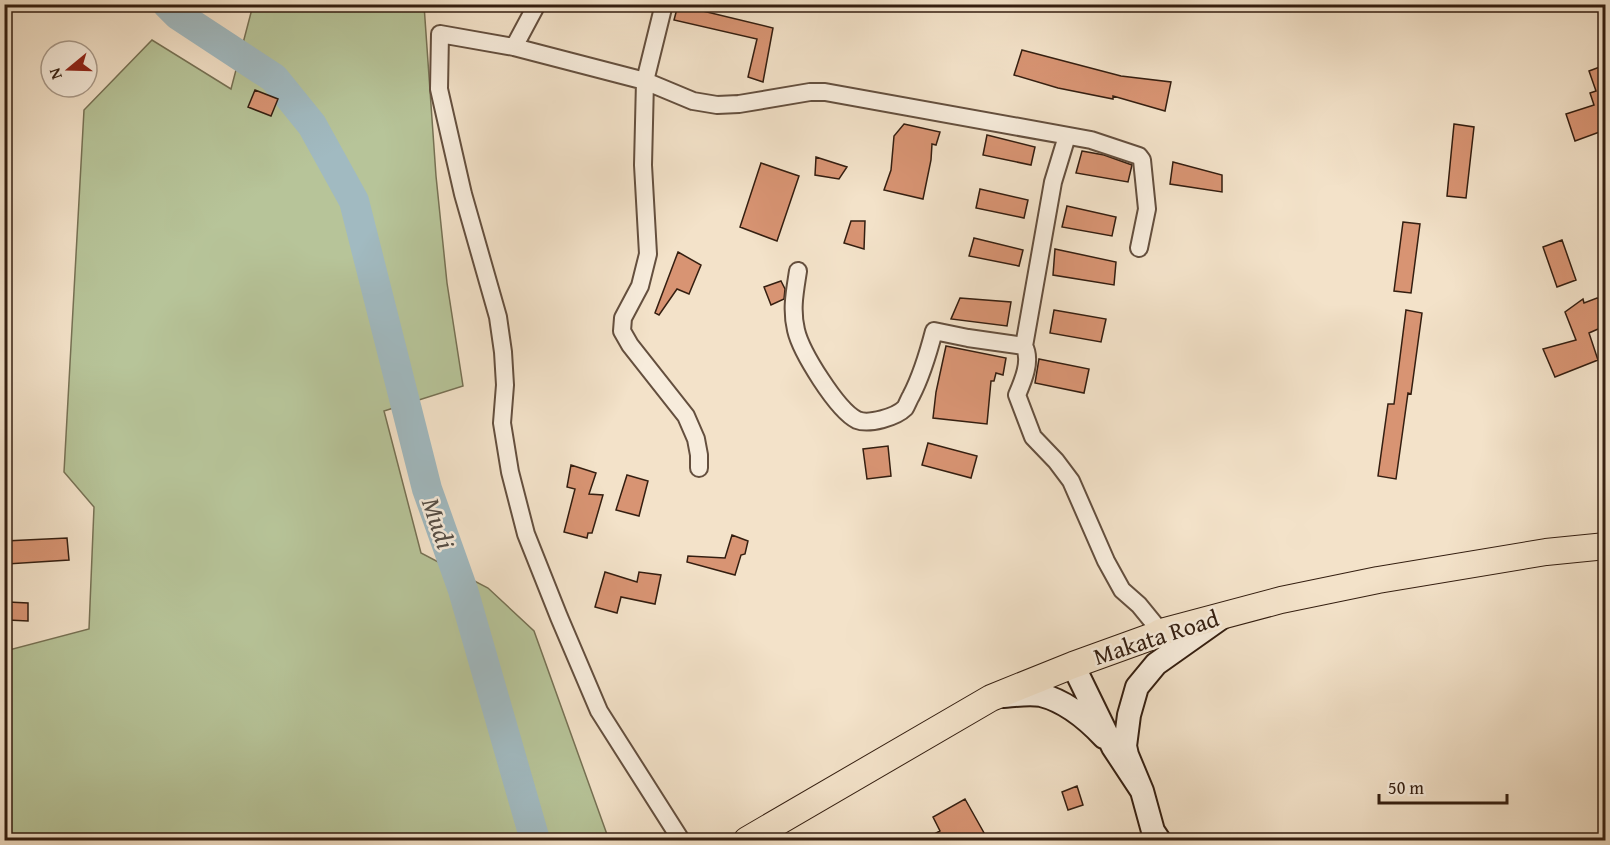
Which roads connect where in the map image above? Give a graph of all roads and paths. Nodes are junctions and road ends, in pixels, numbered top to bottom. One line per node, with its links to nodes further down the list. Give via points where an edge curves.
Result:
1 (537, 4): 3 (street)
2 (664, 4): 4 (street)
3 (514, 47): 4 (street); 17 (street, via 440,34 439,89 463,194 498,317 505,385 502,423 510,472 526,534 599,711)
4 (645, 81): 5 (street, via 693,101 717,105 825,92); 9 (street, via 643,165 648,254 640,286 623,318 622,331 686,416 696,439)
5 (1067, 136): 6 (street, via 1091,140 1142,160 1147,209); 8 (street, via 1053,182)
6 (1139, 248)
7 (798, 271): 8 (street, via 793,301 796,331 819,377 843,409 859,421 874,422 905,408 921,378 934,331)
8 (1024, 346): 12 (street, via 1028,352 1024,380 1017,395 1033,437 1071,481 1122,590)
9 (699, 468)
10 (1605, 546): 11 (main road, Makata Road, via 1378,580)
11 (1225, 616): 12 (main road, Makata Road); 16 (main road, via 1156,664 1137,687 1125,746)
12 (1161, 632): 13 (main road, Makata Road)
13 (1073, 664): 14 (main road, Makata Road); 15 (main road)
14 (991, 698): 15 (main road, via 1042,695 1076,713); 18 (main road, Makata Road)
15 (1113, 747): 16 (main road)
16 (1142, 791): 19 (main road)
17 (681, 840)
18 (747, 840)
19 (1158, 840)

